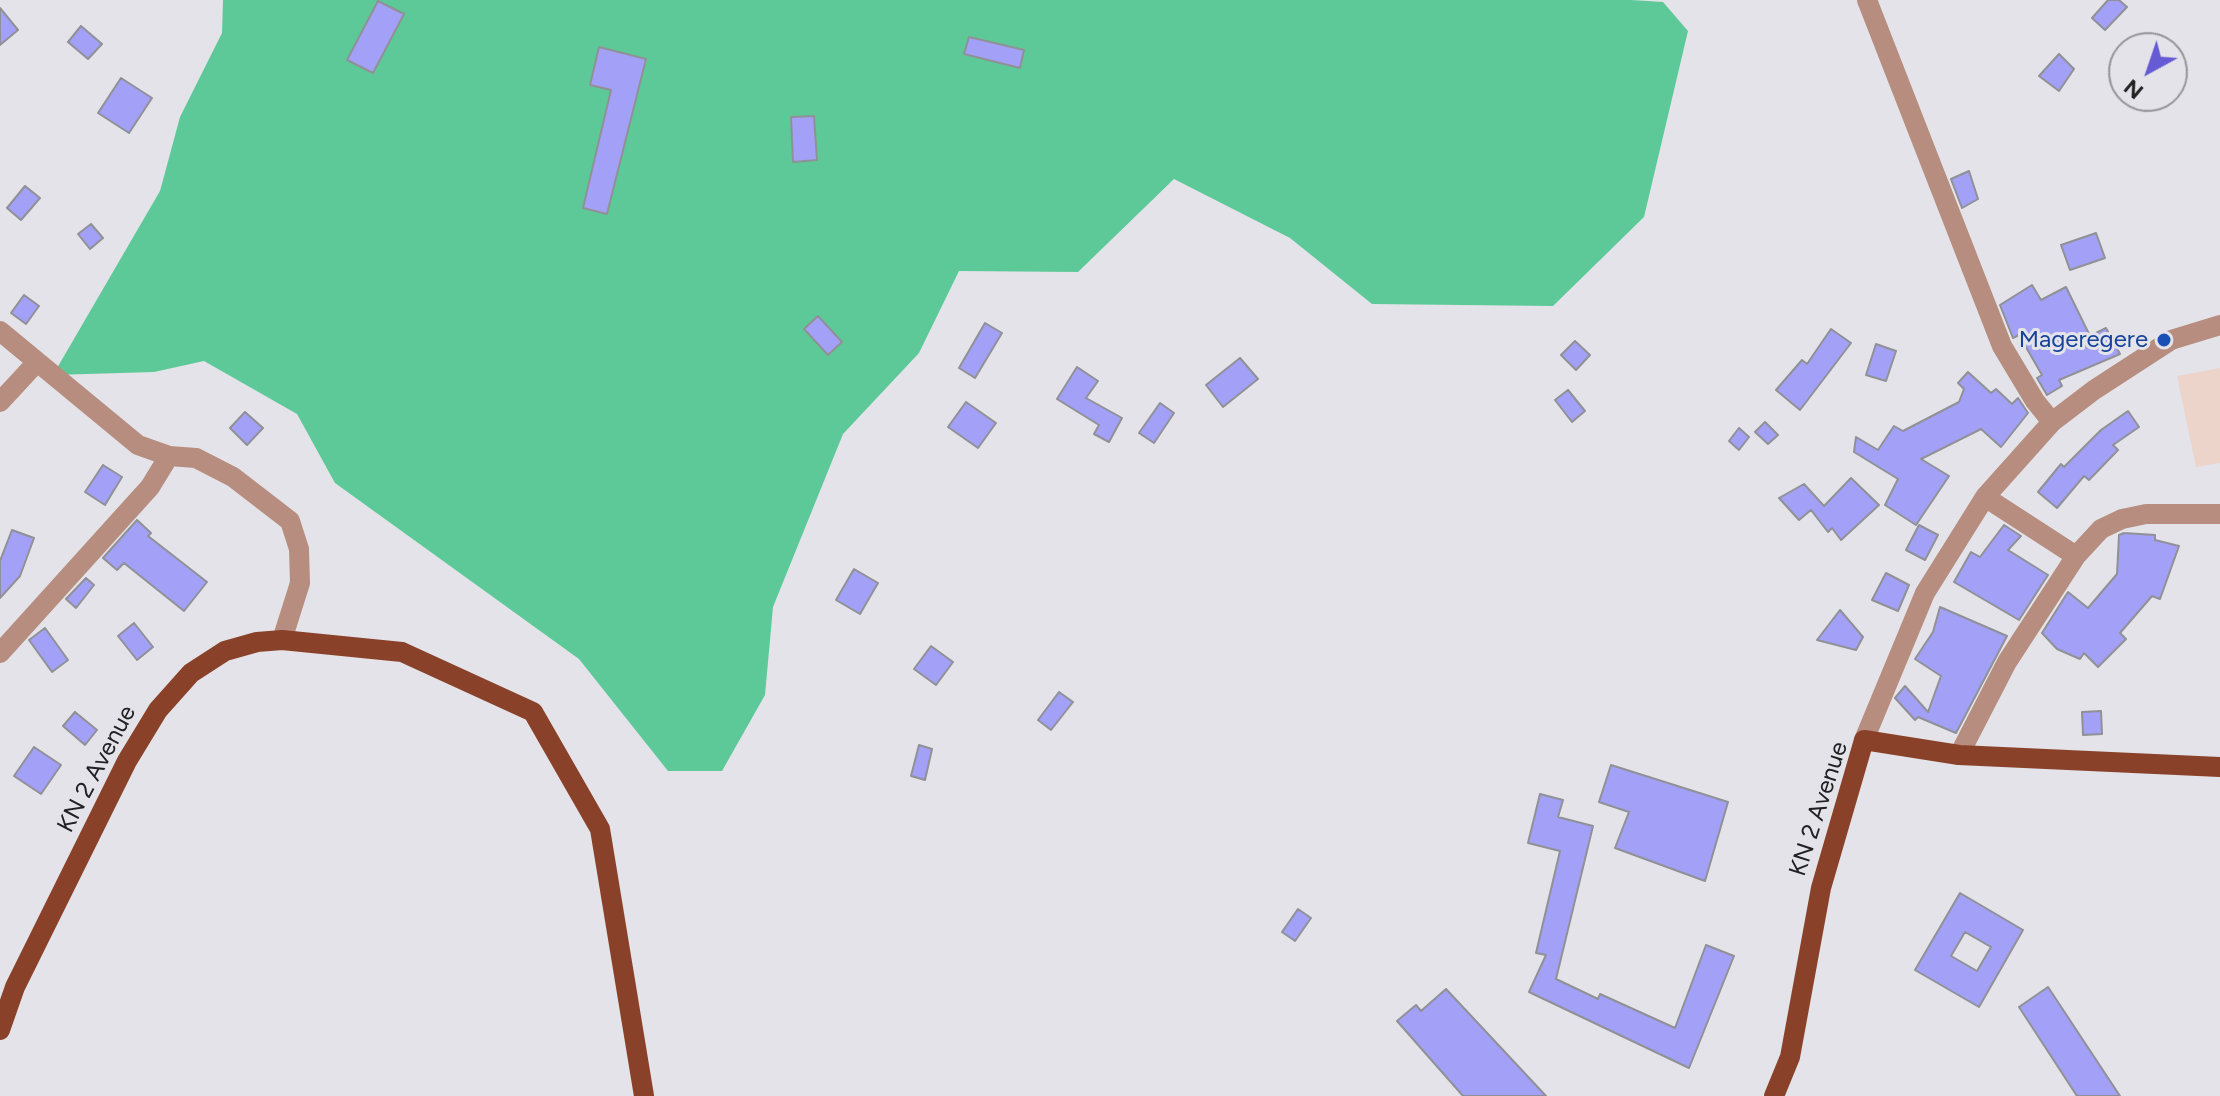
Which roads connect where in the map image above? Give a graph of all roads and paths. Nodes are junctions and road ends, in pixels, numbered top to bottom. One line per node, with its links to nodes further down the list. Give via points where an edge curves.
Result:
1 (1867, 0): 6 (street, via 2002,346)
2 (2220, 325): 6 (street, via 2171,340)
3 (0, 331): 4 (street)
4 (37, 362): 5 (street); 7 (street, via 138,445)
5 (0, 402)
6 (2052, 422): 8 (street)
7 (169, 456): 11 (street, via 196,458 233,477 290,521 299,549 300,583); 12 (street, via 150,487)
8 (1985, 497): 10 (street); 13 (street, via 1925,593)
9 (2220, 514): 10 (street, via 2122,519 2101,529)
10 (2076, 556): 14 (street, via 2007,662)
11 (282, 640): 16 (main road, KN 2 Avenue, via 225,651 191,673 158,710 127,761 15,987); 17 (main road, KN 2 Avenue, via 402,652 533,712 600,829)
12 (0, 653)
13 (1864, 740): 14 (main road, KN 2 Avenue); 18 (main road, KN 2 Avenue, via 1821,888 1790,1057)
14 (1959, 755): 15 (main road, KN 2 Avenue)
15 (2220, 767)
16 (0, 1030)
17 (644, 1096)
18 (1774, 1096)

